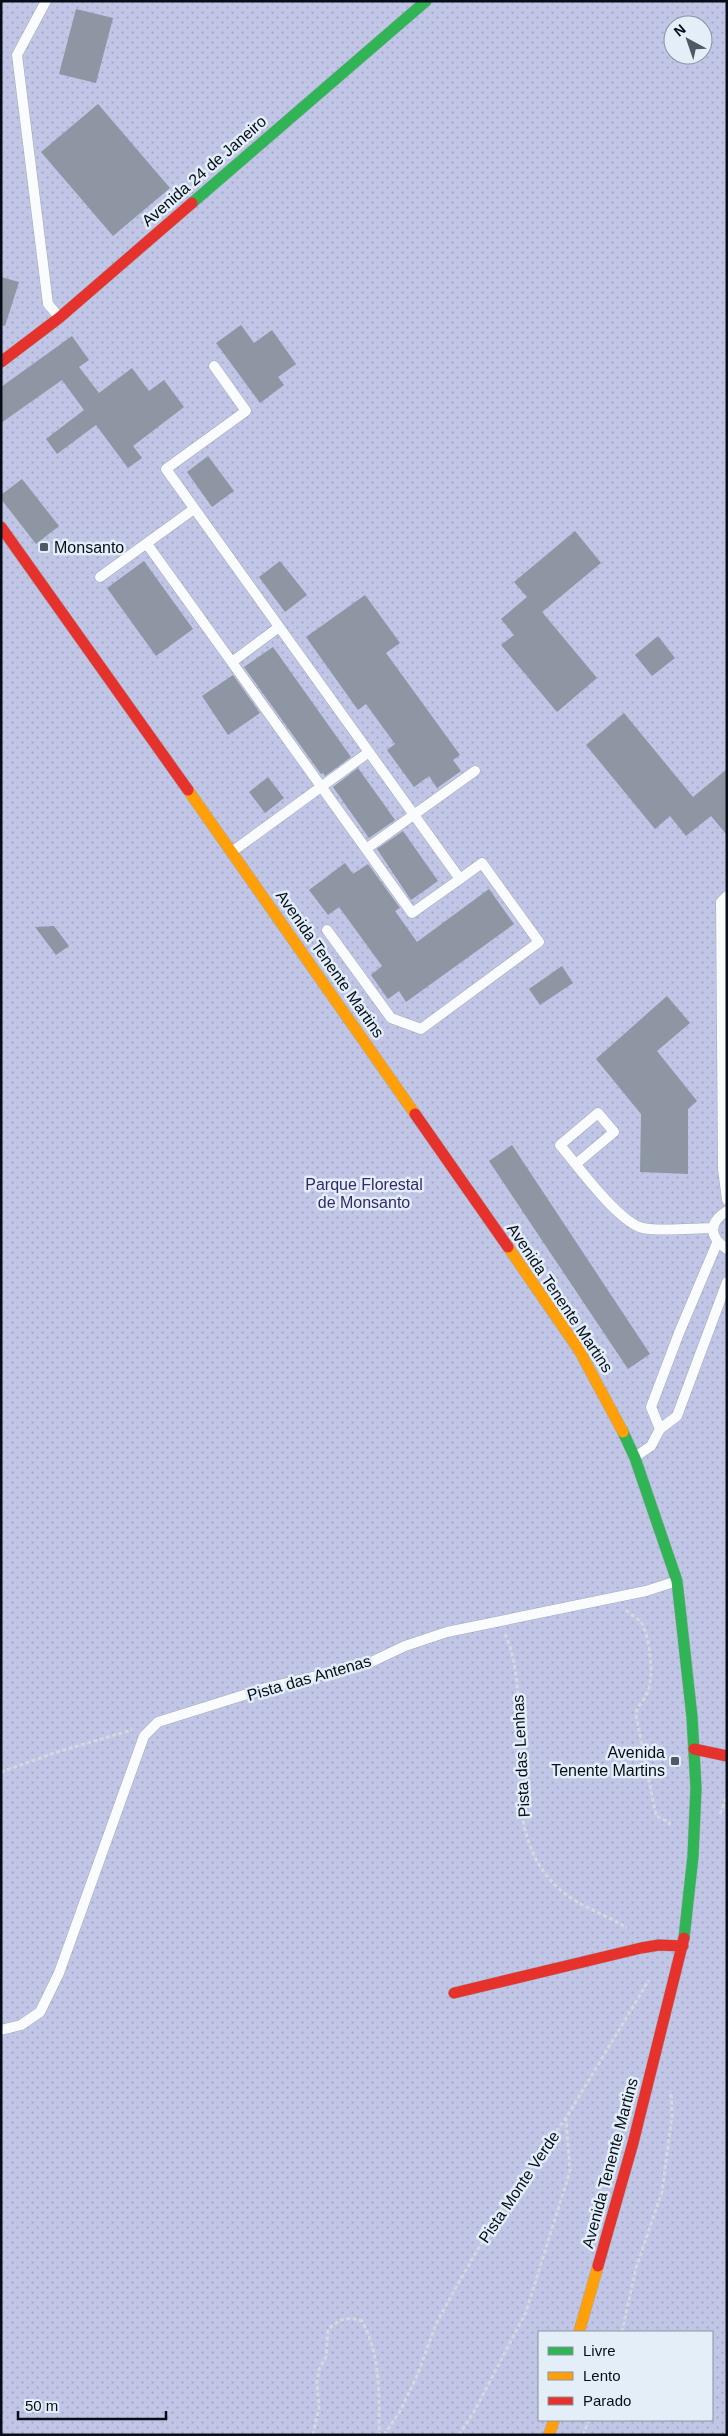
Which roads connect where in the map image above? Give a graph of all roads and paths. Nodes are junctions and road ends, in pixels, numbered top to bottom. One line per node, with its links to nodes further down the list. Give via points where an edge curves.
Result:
1 (46, 1): 3 (lane, via 18,55 48,304)
2 (426, 1): 3 (street, Avenida 24 de Janeiro)
3 (59, 318): 4 (street, Avenida 24 de Janeiro)
4 (1, 362)
5 (214, 366): 6 (lane, via 246,411 166,469)
6 (194, 509): 8 (lane); 10 (lane)
7 (1, 527): 17 (street, Avenida Tenente Martins)
8 (147, 544): 9 (lane); 11 (lane)
9 (100, 577)
10 (280, 627): 11 (lane); 12 (lane)
11 (232, 662): 14 (lane)
12 (369, 752): 14 (lane); 15 (lane)
13 (475, 771): 15 (lane)
14 (321, 786): 16 (lane); 17 (lane)
15 (414, 814): 16 (lane); 18 (lane)
16 (366, 849): 18 (lane, via 412,913)
17 (232, 851): 29 (street, Avenida Tenente Martins, via 579,1350)
18 (460, 879): 20 (lane, via 482,864 539,942 421,1029 391,1018)
19 (727, 896): 22 (lane, via 721,902 723,1169)
20 (327, 930)
21 (576, 1164): 21 (lane, via 614,1132 598,1113 560,1144); 24 (lane, via 624,1219 643,1228)
22 (727, 1200)
23 (727, 1211): 24 (lane, via 718,1217)
24 (713, 1228): 25 (lane)
25 (717, 1243): 26 (lane); 28 (lane, via 651,1407)
26 (727, 1249)
27 (727, 1282): 28 (lane, via 677,1416)
28 (660, 1429): 29 (lane, via 651,1446)
29 (635, 1458): 30 (street, Avenida Tenente Martins)
30 (677, 1581): 31 (lane, Pista das Antenas); 34 (street, Avenida Tenente Martins)
31 (608, 1599): 32 (lane, Pista das Antenas); 37 (path, via 641,1623 649,1644 651,1684 636,1714 656,1816)
32 (500, 1622): 33 (lane, Pista das Antenas, via 447,1632 405,1646 367,1664 266,1688); 38 (path, Pista das Lenhas, via 517,1674 519,1782 525,1831 534,1857 564,1893)
33 (158, 1722): 36 (path); 42 (lane, via 144,1736 59,1973 40,2012 21,2025)
34 (694, 1749): 35 (street); 39 (street, Avenida Tenente Martins, via 693,1856)
35 (727, 1756)
36 (1, 1772)
37 (671, 1826)
38 (631, 1931)
39 (683, 1946): 41 (street, via 641,1948); 45 (street, Avenida Tenente Martins, via 633,2144)
40 (653, 1974): 44 (path, Pista Monte Verde)
41 (454, 1993)
42 (1, 2030)
43 (672, 2090): 46 (path, via 672,2116 662,2192 636,2268)
44 (566, 2118): 51 (path, Pista Monte Verde, via 505,2202 436,2324 403,2406); 52 (path, via 570,2171 526,2312)
45 (579, 2331)
46 (622, 2331)
47 (554, 2421): 53 (street)
48 (589, 2421): 54 (path)
49 (313, 2435): 50 (path, via 319,2408 317,2382 326,2357 328,2329 339,2320 351,2318 362,2321 372,2340 379,2386)
50 (379, 2435)
51 (384, 2435)
52 (459, 2435)
53 (549, 2435)
54 (583, 2435)

